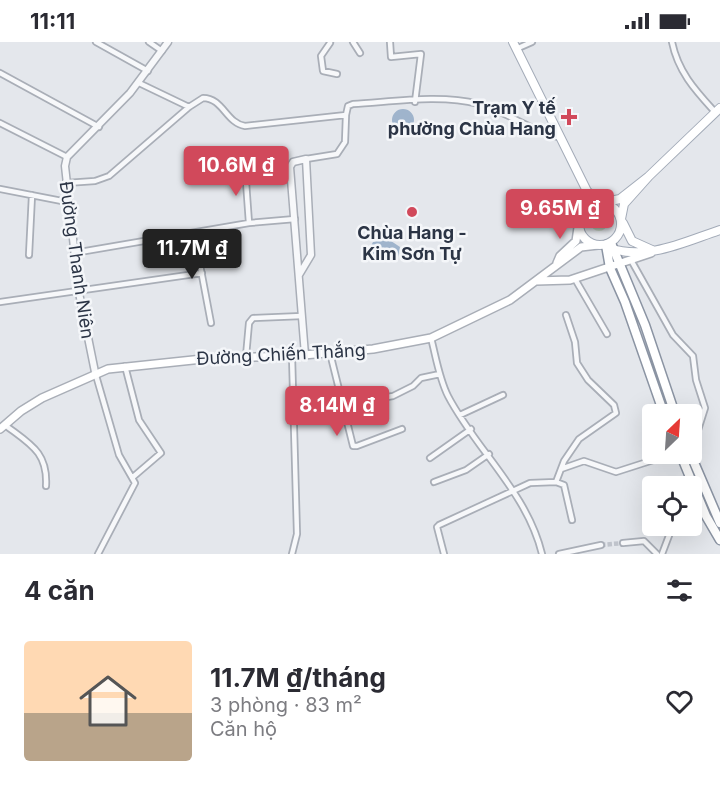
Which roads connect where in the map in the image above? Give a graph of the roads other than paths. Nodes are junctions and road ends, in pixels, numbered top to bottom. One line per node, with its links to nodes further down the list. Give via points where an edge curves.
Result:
1 (96, 42): 12 (street)
2 (149, 42): 10 (street)
3 (168, 42): 10 (street, Đường Thanh Niên)
4 (331, 42): 14 (street, via 321,56 323,71)
5 (353, 42): 11 (street)
6 (390, 42): 16 (street, via 391,57 418,53 422,57)
7 (532, 42): 9 (street)
8 (672, 42): 18 (street, via 687,81)
9 (514, 45): 22 (main road)
10 (162, 51): 12 (street, Đường Thanh Niên)
11 (360, 53)
12 (148, 71): 15 (street, Đường Thanh Niên)
13 (0, 72): 21 (street)
14 (336, 74)
15 (139, 83): 17 (street); 21 (street, Đường Thanh Niên)
16 (415, 102): 19 (street, via 353,104 348,106); 22 (street, via 462,100 481,104 534,131)
17 (189, 107): 19 (street, via 209,98 231,120 245,126); 27 (street, via 110,176)
18 (718, 110): 26 (main road)
19 (346, 115): 24 (street, via 345,142 337,154)
20 (0, 123): 23 (street)
21 (99, 127): 23 (street, Đường Thanh Niên)
22 (558, 137): 29 (main road)
23 (67, 158): 27 (street, Đường Thanh Niên)
24 (306, 159): 34 (street, via 293,162 290,167); 47 (street, via 311,255)
25 (245, 168): 36 (street)
26 (649, 176): 32 (main road, via 620,200); 35 (main road, via 624,204)
27 (66, 183): 31 (street, Đường Thanh Niên)
28 (0, 189): 30 (street)
29 (587, 191): 32 (main road); 33 (main road)
30 (32, 195): 31 (street); 42 (street)
31 (67, 202): 41 (street, Đường Thanh Niên)
32 (602, 203): 33 (main road, via 590,206); 35 (main road, via 613,207)
33 (581, 217): 39 (main road, via 582,235); 44 (main road, Đường Chiến Thắng, via 576,241)
34 (295, 219): 36 (street); 47 (street)
35 (621, 220): 39 (main road, via 620,234); 40 (main road, via 632,241)
36 (249, 223): 38 (street)
37 (720, 230): 40 (main road)
38 (195, 232): 41 (street); 46 (street)
39 (606, 246): 40 (main road, via 632,253); 44 (main road, Đường Chiến Thắng, via 581,247); 45 (highway)
40 (656, 251): 43 (main road)
41 (74, 253): 50 (street, Đường Thanh Niên)
42 (29, 255)
43 (631, 260): 45 (main road); 69 (street, via 673,335 693,356 705,408)
44 (557, 263): 49 (main road, Đường Chiến Thắng)
45 (615, 266): 48 (main road); 66 (highway); 67 (highway, via 645,325)
46 (202, 273): 50 (street); 54 (street)
47 (299, 275): 53 (street)
48 (575, 279): 49 (main road); 55 (street)
49 (536, 281): 56 (main road, Đường Chiến Thắng, via 480,316)
50 (79, 292): 51 (street); 62 (street, Đường Thanh Niên)
51 (0, 302)
52 (566, 315): 77 (street, via 577,363 614,405 616,413 579,439)
53 (302, 316): 58 (street); 59 (street, via 253,318 249,323)
54 (211, 323)
55 (607, 334)
56 (431, 338): 57 (main road, Đường Chiến Thắng); 63 (street)
57 (330, 353): 58 (main road, Đường Chiến Thắng); 71 (street, via 353,446)
58 (305, 355): 60 (main road, Đường Chiến Thắng)
59 (246, 356): 60 (main road, Đường Chiến Thắng); 61 (main road, Đường Chiến Thắng)
60 (292, 356): 91 (street, via 297,534)
61 (126, 366): 62 (main road, Đường Chiến Thắng); 78 (street, via 139,420 161,453)
62 (95, 372): 70 (main road, Đường Chiến Thắng, via 35,402); 78 (street, via 119,455)
63 (440, 374): 65 (street, via 421,378 393,396); 68 (street)
64 (503, 395): 68 (street)
65 (370, 400)
66 (661, 404)
67 (672, 404)
68 (460, 414): 72 (street)
69 (702, 415)
70 (3, 427): 81 (street, via 40,455 47,471)
71 (402, 429)
72 (471, 429): 73 (street); 74 (street)
73 (489, 454): 79 (street, via 466,470); 82 (street)
74 (430, 458)
75 (642, 464): 77 (street, via 616,472 584,460)
76 (693, 464): 85 (highway)
77 (561, 469): 80 (street)
78 (133, 477): 90 (street, via 134,489 111,524)
79 (434, 482)
80 (556, 482): 82 (street, via 539,481); 84 (street, via 564,484)
81 (46, 486)
82 (513, 491): 92 (street, via 439,525); 93 (street)
83 (702, 507): 87 (highway)
84 (572, 520)
85 (720, 523)
86 (669, 536): 96 (street)
87 (720, 540)
88 (623, 543): 95 (street, via 644,541)
89 (602, 545): 94 (street)
90 (98, 554)
91 (292, 554)
92 (444, 554)
93 (542, 554)
94 (559, 554)
95 (657, 554)
96 (662, 554)

